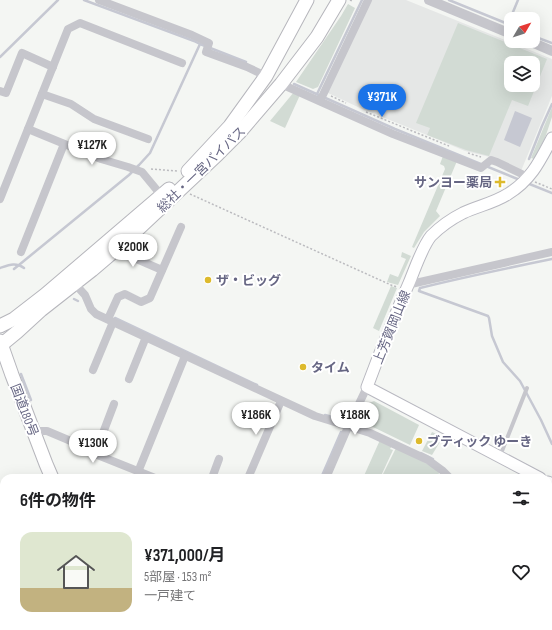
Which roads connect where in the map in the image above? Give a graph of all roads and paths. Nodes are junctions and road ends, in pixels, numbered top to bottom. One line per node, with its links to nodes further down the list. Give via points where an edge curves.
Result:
1 (99, 0): 11 (street, via 192,35 209,43 206,52)
2 (307, 0): 11 (highway, 総社・一宮バイパス)
3 (338, 0): 12 (highway, 総社・一宮バイパス, via 317,37)
4 (368, 0): 15 (street)
5 (429, 0): 6 (street)
6 (504, 31)
7 (540, 46): 8 (street)
8 (552, 51)
9 (182, 63): 10 (street, via 80,23 68,29)
10 (53, 66): 13 (street, via 22,53 6,93); 14 (street)
11 (266, 76): 30 (highway, 総社・一宮バイパス, via 230,126 185,175)
12 (281, 84): 15 (street); 33 (highway, 総社・一宮バイパス, via 239,133)
13 (0, 91)
14 (42, 94): 18 (street); 20 (street, via 70,104 94,119)
15 (322, 96): 16 (path); 24 (street, via 393,134 481,168)
16 (348, 104)
17 (367, 112): 22 (path)
18 (28, 129): 21 (street); 31 (street)
19 (552, 138): 27 (main road, 上芳賀岡山線, via 538,164)
20 (148, 139)
21 (64, 144): 30 (street, via 142,172); 34 (street)
22 (451, 147)
23 (465, 152): 24 (path)
24 (487, 163): 27 (street, via 497,162)
25 (145, 169): 26 (path)
26 (182, 171)
27 (524, 181): 28 (path, via 532,181); 38 (main road, 上芳賀岡山線, via 508,194 464,213 442,226 430,238)
28 (552, 189)
29 (187, 193): 38 (path, via 391,285)
30 (161, 195): 40 (highway, 総社・一宮バイパス, via 45,295 14,319)
31 (0, 199)
32 (181, 227): 36 (street)
33 (119, 247): 36 (street, via 125,254); 37 (highway, 総社・一宮バイパス)
34 (21, 252)
35 (552, 252): 38 (street)
36 (162, 270): 39 (street, via 150,298 141,302 125,294 118,296)
37 (74, 283): 39 (street, via 85,295 91,309); 42 (highway, 総社・一宮バイパス)
38 (404, 285): 47 (main road, 上芳賀岡山線)
39 (110, 321): 41 (street); 45 (street)
40 (0, 326)
41 (146, 337): 43 (street); 46 (street)
42 (0, 344): 44 (highway, 国道180号)
43 (186, 356): 49 (street); 56 (street)
44 (5, 369): 52 (highway, 国道180号)
45 (93, 370)
46 (129, 379)
47 (367, 387): 51 (street); 54 (main road)
48 (527, 388): 54 (lane)
49 (281, 401): 51 (street); 60 (street)
50 (114, 404): 53 (street)
51 (348, 427): 61 (street); 62 (street, via 370,433 428,460)
52 (33, 432): 53 (street, via 47,431); 57 (highway, 国道180号)
53 (95, 454): 56 (street)
54 (499, 457): 63 (main road)
55 (219, 459): 59 (street)
56 (138, 472): 58 (street)
57 (50, 474)
58 (144, 474)
59 (213, 474)
60 (250, 474)
61 (328, 474)
62 (445, 474)
63 (532, 474)

